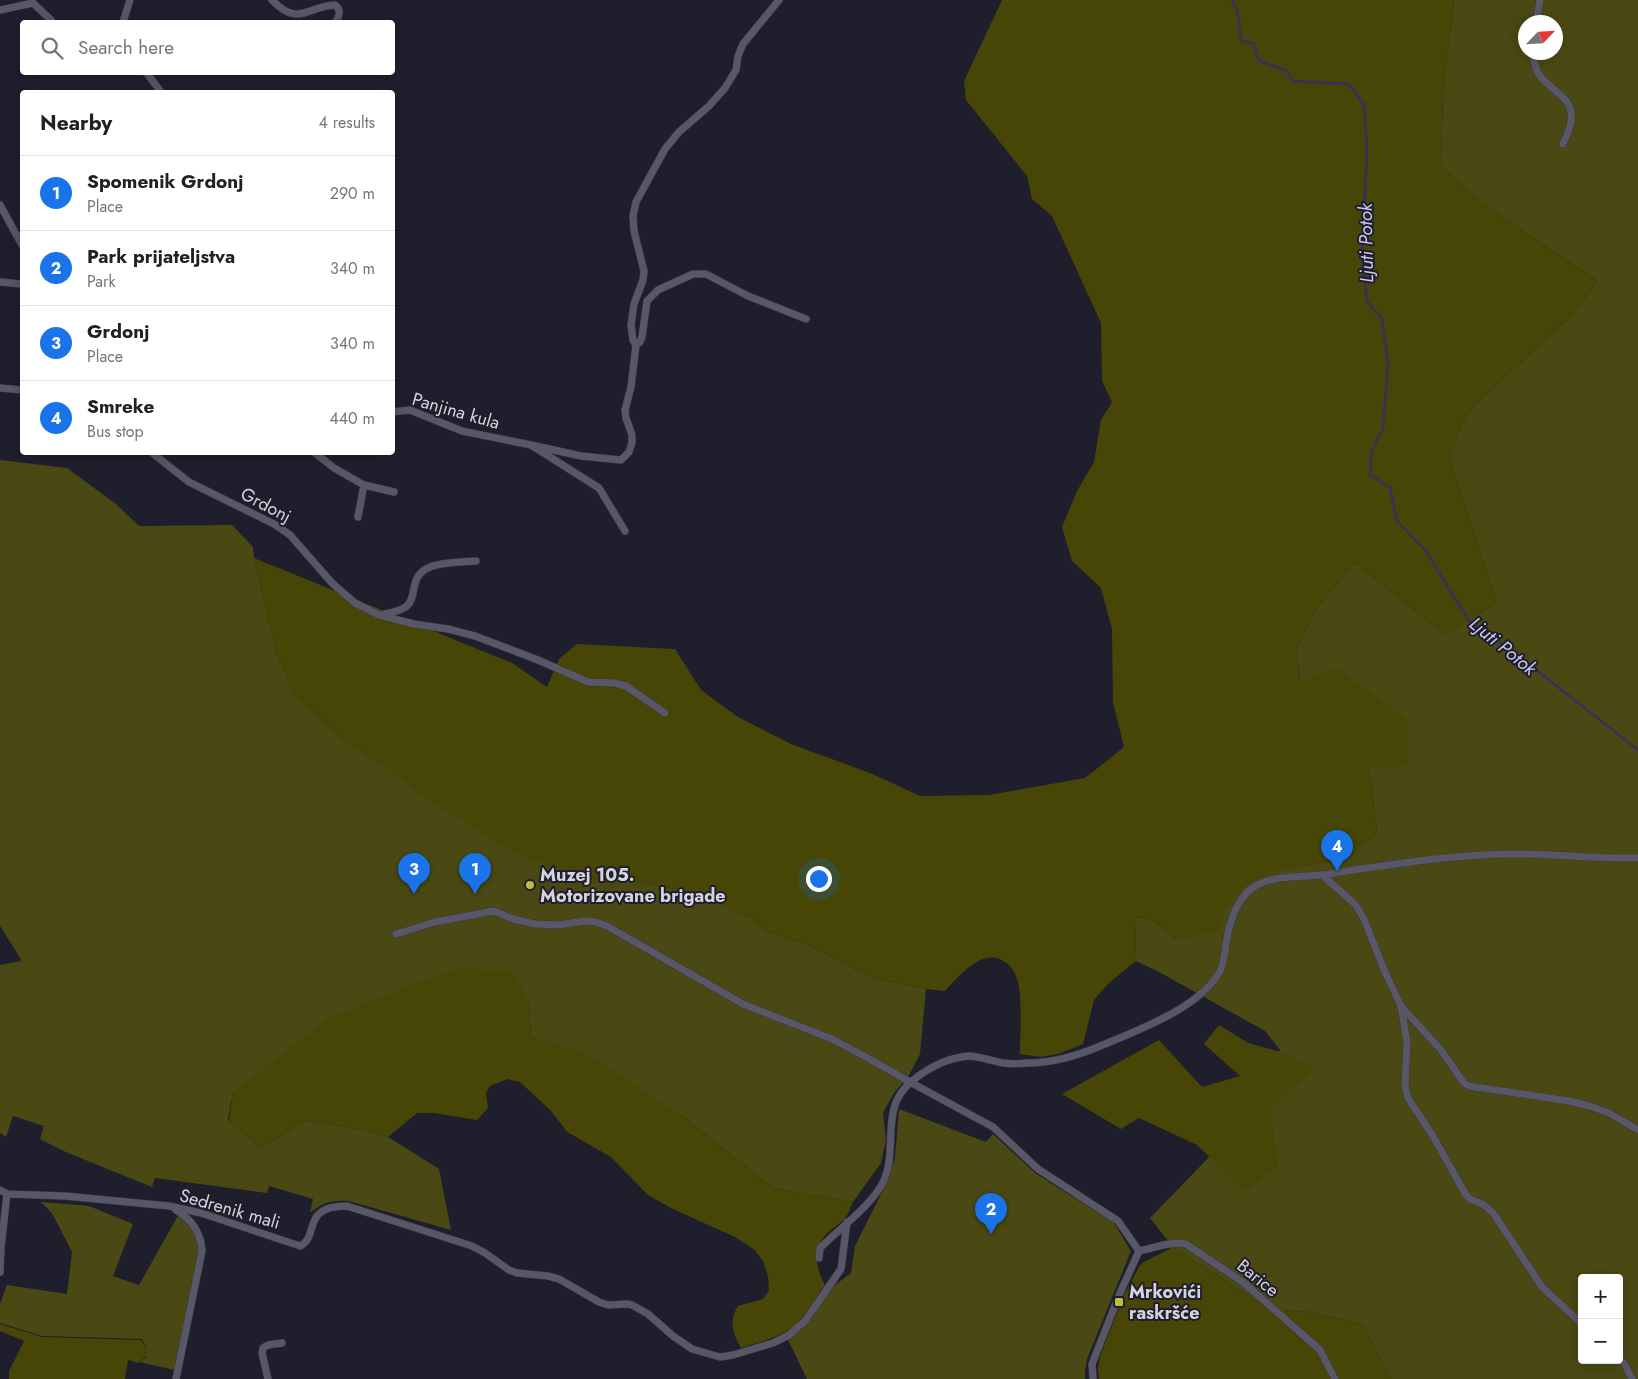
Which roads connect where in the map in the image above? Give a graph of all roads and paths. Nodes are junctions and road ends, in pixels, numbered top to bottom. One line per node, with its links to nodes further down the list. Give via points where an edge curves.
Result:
1 (130, 0): 8 (street)
2 (272, 0): 9 (street, via 285,11 302,15 335,5 340,13)
3 (780, 0): 19 (street, via 743,44 736,70 725,88 665,149 636,202 634,231 644,271 632,318)
4 (1540, 0): 6 (street)
5 (0, 10): 7 (street, via 32,3)
6 (1537, 15)
7 (52, 20)
8 (124, 20)
9 (337, 20)
10 (1533, 60): 13 (street, via 1541,78 1567,100 1572,111 1571,125)
11 (148, 75): 12 (street)
12 (160, 90)
13 (1563, 144)
14 (0, 205): 15 (street)
15 (20, 242)
16 (0, 282): 17 (street)
17 (20, 284)
18 (806, 318): 19 (street, via 748,296 706,274 693,274 658,290 647,301 642,337)
19 (636, 345): 23 (street, via 625,410 632,443 621,460 581,456)
20 (0, 388): 21 (street)
21 (20, 390)
22 (395, 412): 23 (street, Panjina kula, via 410,410 462,431)
23 (531, 445): 29 (street, Panjina kula, via 599,488)
24 (155, 455): 31 (street, Grdonj, via 189,482 290,535 332,583 355,603)
25 (318, 455): 26 (street)
26 (364, 486): 27 (street); 28 (street)
27 (394, 492)
28 (358, 517)
29 (625, 531)
30 (476, 561): 31 (street, via 428,567 413,585 408,605)
31 (379, 616): 32 (street, Grdonj, via 475,636 588,682 614,682 626,686)
32 (665, 713)
33 (1638, 858): 34 (street, via 1504,854 1456,857)
34 (1322, 875): 36 (street, via 1360,911); 37 (street, via 1266,882 1241,898 1227,937 1222,968 1209,988 1183,1008 1119,1038 1052,1062 1004,1063 969,1056 946,1060)
35 (396, 934): 37 (street, via 435,922 494,911 535,924 596,922 648,948 743,1004 832,1040)
36 (1401, 1006): 38 (street, via 1441,1050 1464,1084 1590,1106); 46 (street, via 1408,1043 1405,1085 1408,1098 1466,1195 1494,1214 1542,1286)
37 (910, 1082): 42 (street, via 893,1109 887,1170 881,1185); 43 (street, via 993,1127 1038,1169 1118,1221)
38 (1638, 1130)
39 (0, 1190): 40 (street, Sedrenik mali)
40 (7, 1194): 41 (street, Sedrenik mali); 45 (street)
41 (169, 1206): 42 (street, Sedrenik mali, via 201,1213 300,1246 307,1241 314,1218 322,1211 334,1206 354,1207 472,1246 517,1273 559,1279 599,1302 632,1305 692,1349 720,1357 773,1343 801,1326 841,1269); 49 (street, via 192,1224 202,1250)
42 (847, 1222): 44 (street, via 820,1248)
43 (1139, 1251): 51 (street, via 1092,1364); 52 (street, Barice, via 1167,1243 1186,1244 1244,1283 1320,1350)
44 (818, 1258)
45 (0, 1272)
46 (1578, 1320)
47 (282, 1343): 50 (street, via 268,1344 263,1348)
48 (1623, 1362): 53 (street)
49 (176, 1379)
50 (268, 1379)
51 (1093, 1379)
52 (1336, 1379)
53 (1632, 1379)

